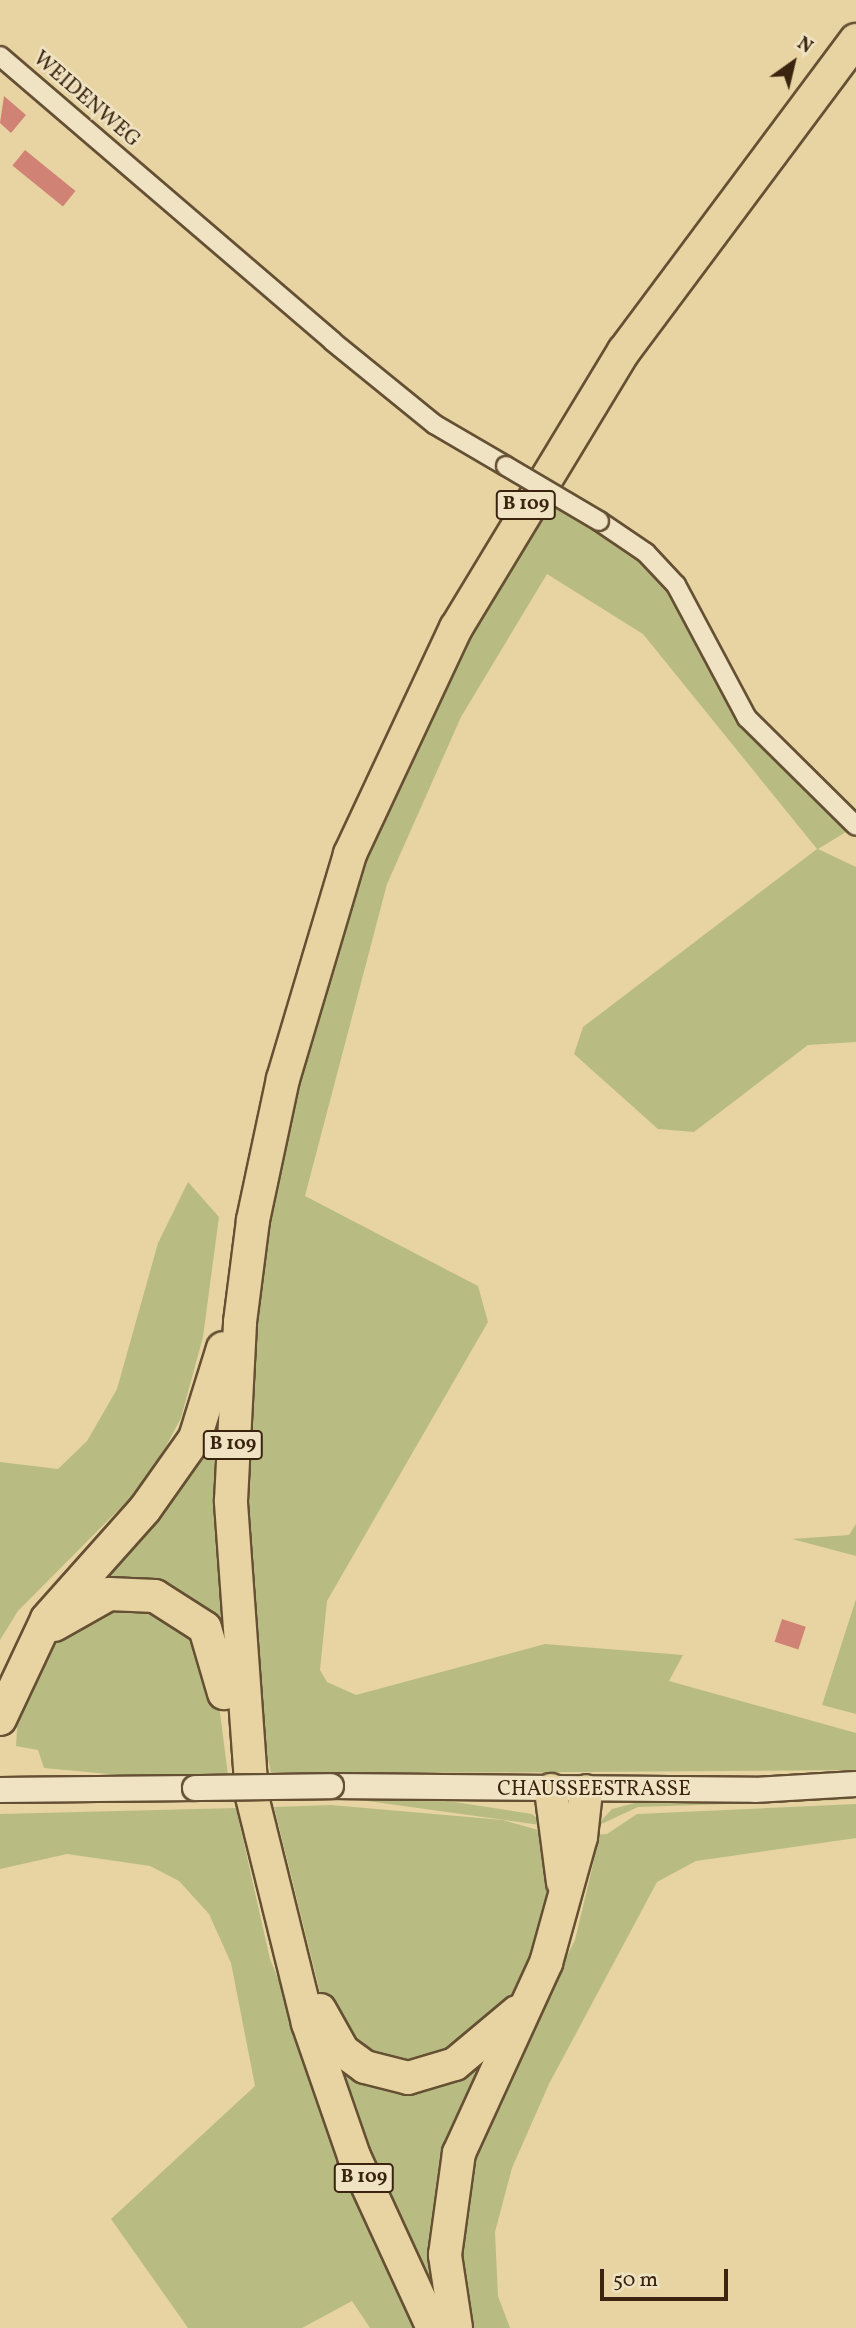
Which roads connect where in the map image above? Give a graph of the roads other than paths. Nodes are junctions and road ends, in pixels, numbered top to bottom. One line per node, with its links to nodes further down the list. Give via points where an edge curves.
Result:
1 (856, 40): 4 (highway, B 109, via 624,351 456,628 351,855 283,1079)
2 (0, 56): 3 (street, WEIDENWEG, bridge, via 434,424 646,553 676,584 747,718)
3 (856, 826)
4 (253, 1220): 5 (highway, via 195,1438 145,1509 47,1619); 7 (highway, B 109, via 240,1322 231,1501)
5 (26, 1654): 6 (highway); 7 (highway, via 76,1607 108,1594 155,1596 186,1611 214,1644 228,1725)
6 (0, 1719)
7 (250, 1773): 13 (highway, B 109)
8 (856, 1784): 11 (main road, CHAUSSEESTRASSE)
9 (0, 1790): 10 (main road, CHAUSSEESTRASSE, bridge, via 331,1786)
10 (551, 1790): 11 (main road, CHAUSSEESTRASSE); 12 (highway)
11 (586, 1790): 12 (highway, via 581,1837)
12 (565, 1891): 14 (highway, via 546,1963)
13 (276, 1905): 14 (highway, via 300,1946 330,2034 343,2051 387,2076 431,2074 455,2064); 15 (highway, B 109, via 354,2156)
14 (528, 2002): 16 (highway, via 459,2153 444,2255)
15 (433, 2328)
16 (456, 2328)

